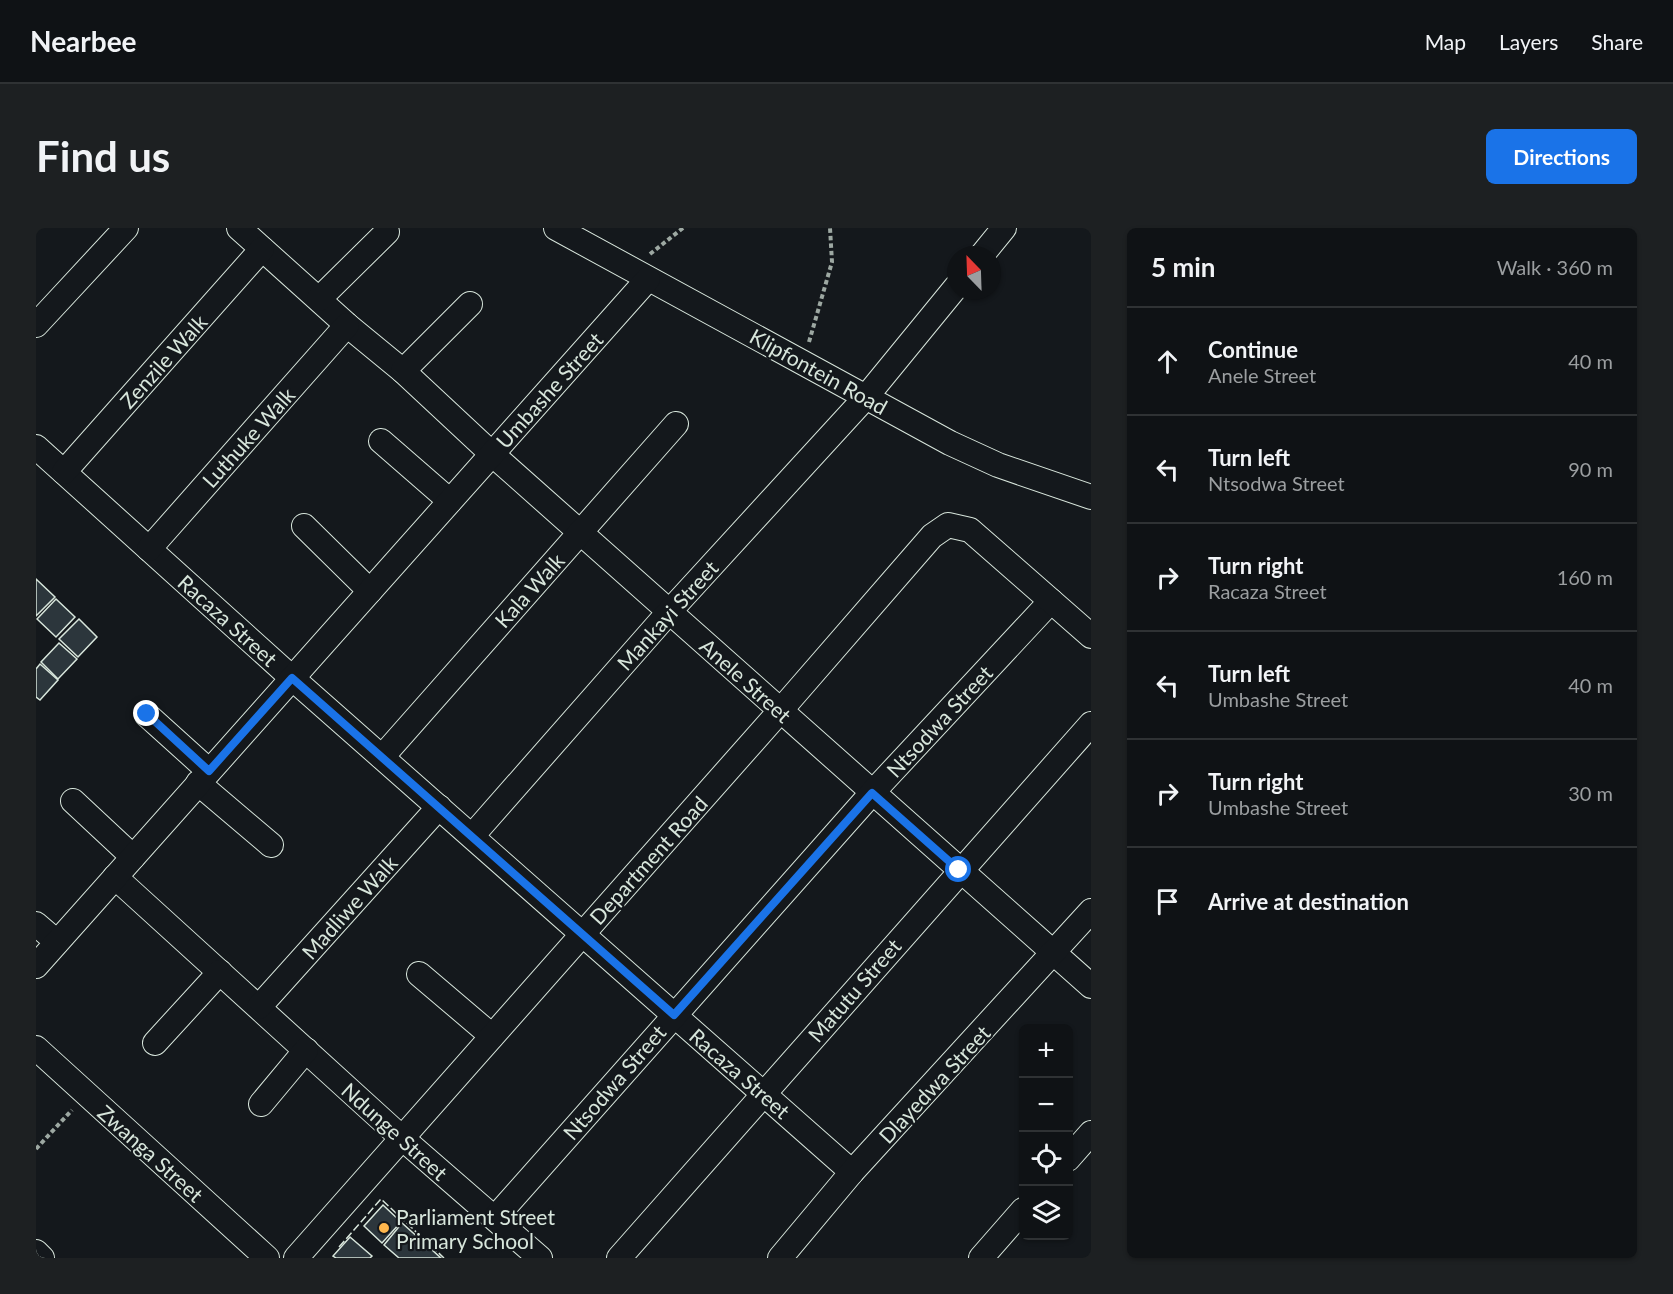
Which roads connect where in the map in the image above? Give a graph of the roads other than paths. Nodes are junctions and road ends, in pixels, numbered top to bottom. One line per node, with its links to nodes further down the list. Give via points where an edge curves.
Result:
1 (126, 228): 12 (street)
2 (239, 228): 7 (street, Anele Street)
3 (556, 228): 8 (street, Klipfontein Road)
4 (1004, 228): 6 (street)
5 (387, 232): 10 (street)
6 (989, 246)
7 (262, 249): 10 (street, Anele Street); 20 (street, Zenzile Walk)
8 (639, 274): 15 (street, Klipfontein Road); 19 (street, Umbashe Street)
9 (947, 298): 15 (street, Mankayi Street)
10 (319, 299): 13 (street, Anele Street)
11 (470, 304): 14 (street)
12 (36, 325)
13 (347, 325): 14 (street, Anele Street); 25 (street, Luthuke Walk)
14 (403, 371): 19 (street, Anele Street)
15 (866, 397): 21 (street, Klipfontein Road, via 998,465); 28 (street, Mankayi Street)
16 (676, 423): 24 (street, Kala Walk)
17 (381, 441): 22 (street)
18 (36, 447): 20 (street, Racaza Street)
19 (492, 454): 22 (street, Umbashe Street); 24 (street, Anele Street)
20 (64, 472): 25 (street, Racaza Street)
21 (1091, 497)
22 (450, 501): 26 (street, Umbashe Street)
23 (304, 526): 26 (street)
24 (580, 533): 28 (street, Anele Street); 34 (street, Kala Walk)
25 (148, 549): 30 (street, Racaza Street)
26 (370, 591): 30 (street, Umbashe Street)
27 (1051, 601): 29 (street); 31 (street, Department Road, via 970,530 948,525 932,536); 36 (street, Ntsodwa Street)
28 (669, 612): 31 (street, Anele Street); 39 (street, Mankayi Street)
29 (1091, 636)
30 (292, 678): 34 (street, Racaza Street); 35 (street, Umbashe Street)
31 (780, 711): 36 (street, Anele Street); 46 (street, Department Road)
32 (147, 714): 35 (street)
33 (1091, 724): 42 (street, Matutu Street)
34 (382, 757): 38 (street, Racaza Street)
35 (204, 777): 40 (street); 41 (street, Umbashe Street)
36 (872, 793): 42 (street, Anele Street); 54 (street, Ntsodwa Street)
37 (73, 801): 41 (street)
38 (439, 807): 39 (street, Racaza Street); 53 (street, Madliwe Walk)
39 (472, 836): 46 (street, Racaza Street)
40 (272, 845)
41 (133, 857): 43 (street, Umbashe Street)
42 (959, 870): 48 (street, Anele Street); 59 (street, Matutu Street)
43 (115, 877): 47 (street, Umbashe Street); 50 (street, Ndunge Street)
44 (1091, 912): 48 (street, Dlayedwa Street)
45 (36, 924): 47 (street)
46 (582, 934): 54 (street, Racaza Street); 55 (street, Department Road)
47 (57, 942): 49 (street, Umbashe Street)
48 (1055, 953): 52 (street, Anele Street); 64 (street, Dlayedwa Street)
49 (36, 966)
50 (220, 972): 53 (street, Ndunge Street); 56 (street)
51 (419, 974): 55 (street)
52 (1091, 986)
53 (259, 1007): 58 (street, Ndunge Street)
54 (674, 1015): 59 (street, Racaza Street); 66 (street, Ntsodwa Street)
55 (492, 1036): 62 (street, Department Road)
56 (155, 1043)
57 (36, 1048): 69 (street, Zwanga Street)
58 (306, 1050): 60 (street); 62 (street, Ndunge Street)
59 (763, 1094): 64 (street, Racaza Street); 72 (street, Matutu Street)
60 (261, 1104)
61 (1091, 1133): 63 (street)
62 (402, 1138): 66 (street, Ndunge Street); 70 (street, Department Road)
63 (1073, 1153)
64 (852, 1172): 73 (street, Dlayedwa Street)
65 (1019, 1215): 74 (street)
66 (495, 1218): 71 (street, Ndunge Street)
67 (36, 1252): 68 (street)
68 (42, 1258)
69 (267, 1258)
70 (296, 1258)
71 (540, 1258)
72 (619, 1258)
73 (780, 1258)
74 (981, 1258)

